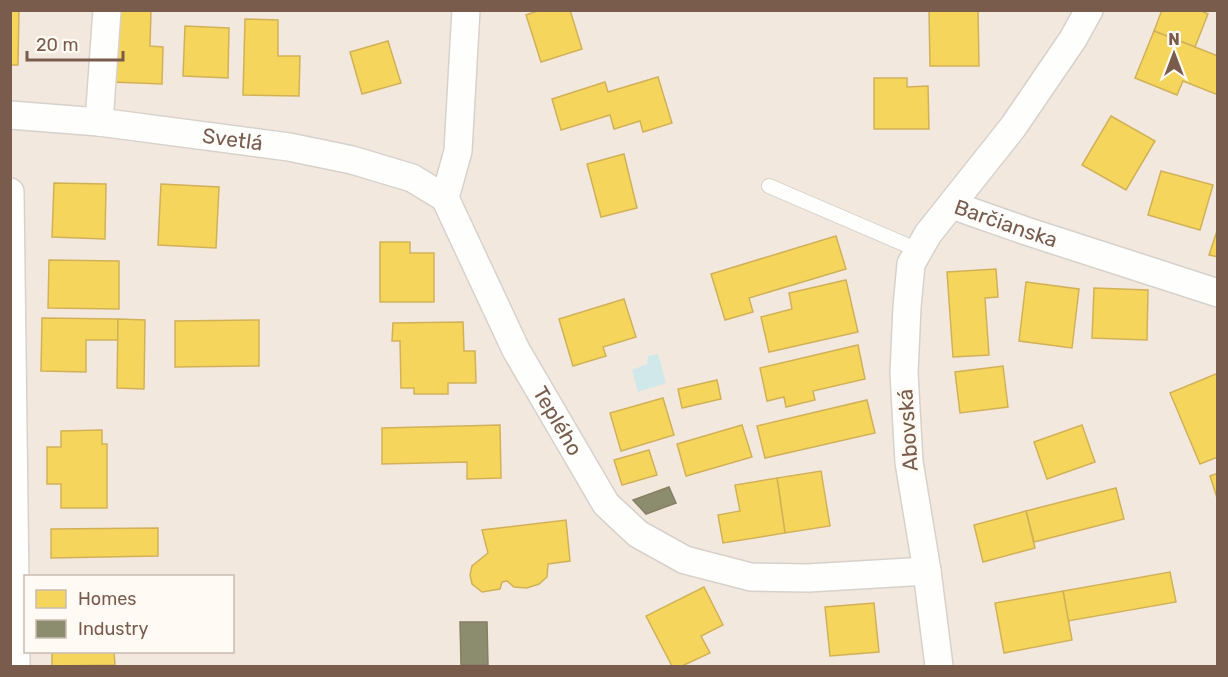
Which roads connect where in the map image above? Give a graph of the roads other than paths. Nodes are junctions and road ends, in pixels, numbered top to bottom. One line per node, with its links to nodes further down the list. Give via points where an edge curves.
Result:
1 (107, 10): 5 (street)
2 (466, 10): 8 (street, via 458,151)
3 (1089, 10): 9 (street, Barčianska, via 1013,127)
4 (10, 115): 5 (street, Svetlá)
5 (99, 122): 8 (street, Svetlá, via 289,147 352,160 411,178)
6 (769, 186): 10 (lane)
7 (10, 192): 13 (street)
8 (445, 198): 12 (street, Teplého, via 516,350 606,504 638,534 685,560 751,577)
9 (952, 205): 10 (street, Abovská); 11 (street, Barčianska)
10 (918, 250): 12 (street, Abovská, via 911,264 904,372 909,462)
11 (1218, 293)
12 (927, 571): 14 (street, Abovská)
13 (16, 666)
14 (939, 666)

